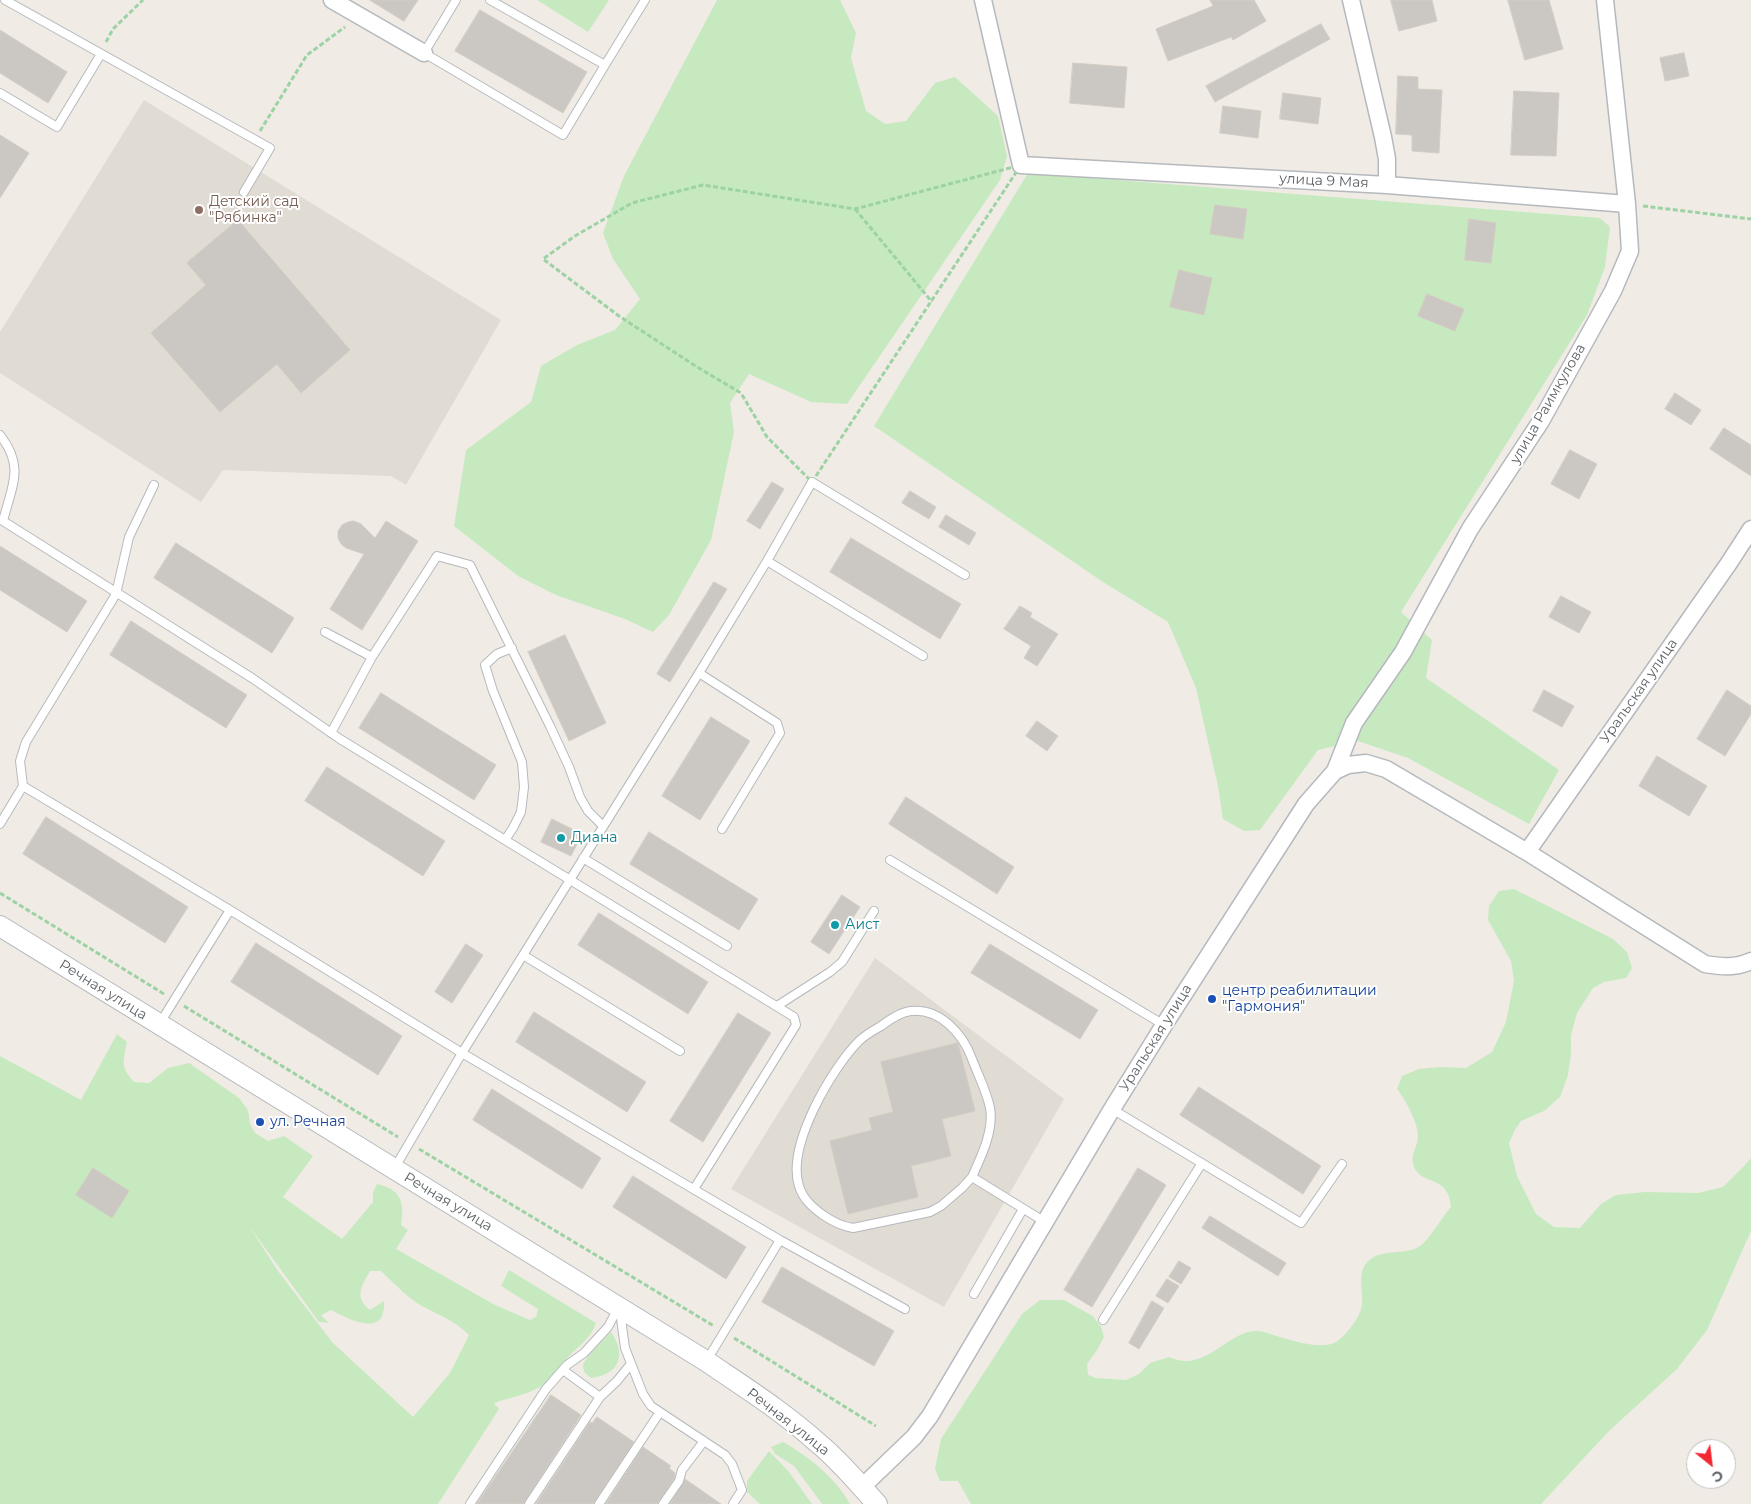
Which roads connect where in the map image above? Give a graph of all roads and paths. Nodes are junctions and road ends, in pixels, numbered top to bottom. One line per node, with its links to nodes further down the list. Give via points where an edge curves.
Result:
1 (5, 0): 12 (lane)
2 (143, 0): 12 (path, via 113,29)
3 (332, 0): 10 (street)
4 (456, 0): 11 (lane)
5 (490, 0): 13 (lane)
6 (645, 0): 13 (lane)
7 (983, 0): 16 (street)
8 (1351, 0): 17 (street, via 1383,137)
9 (1605, 0): 19 (street, улица Раимкулова)
10 (360, 16): 11 (street); 15 (path, via 307,55)
11 (424, 53): 13 (lane, via 563,135)
12 (101, 54): 14 (lane, via 57,128); 15 (lane)
13 (605, 65)
14 (0, 93)
15 (254, 140): 18 (lane, via 270,148)
16 (1021, 165): 17 (street, улица 9 Мая); 20 (path); 22 (path)
17 (1388, 185): 19 (street, улица 9 Мая)
18 (244, 192)
19 (1627, 204): 21 (path); 36 (street, улица Раимкулова, via 1630,251 1613,291 1541,421 1470,530 1403,652 1354,722)
20 (855, 209): 22 (path); 24 (path, via 703,185 632,202 543,259 619,316 740,393 767,437)
21 (1751, 219)
22 (932, 302): 24 (path)
23 (0, 435): 29 (lane, via 12,453 16,470 3,521)
24 (812, 482): 27 (lane); 28 (lane)
25 (154, 485): 29 (lane, via 129,537)
26 (1751, 529): 42 (street, Уральская улица)
27 (767, 561): 32 (lane); 34 (lane)
28 (965, 575)
29 (116, 594): 35 (lane, via 252,678); 37 (lane, via 26,742 20,761)
30 (325, 632): 33 (lane)
31 (512, 648): 33 (lane, via 470,565 436,556); 39 (lane, via 580,797 588,812); 41 (lane, via 498,654 486,666 522,762 521,812)
32 (923, 656)
33 (372, 657): 35 (lane)
34 (699, 672): 39 (lane); 40 (lane, via 777,723 780,733)
35 (331, 733): 41 (lane)
36 (1335, 771): 42 (street, via 1348,765 1366,763 1386,769); 56 (street, Уральская улица, via 1306,804)
37 (23, 786): 38 (lane); 47 (lane)
38 (0, 824)
39 (602, 826): 43 (lane)
40 (722, 829)
41 (505, 840): 45 (lane)
42 (1527, 852): 52 (street, via 1705,964 1725,967)
43 (583, 858): 45 (lane); 50 (lane)
44 (890, 860): 56 (lane)
45 (569, 881): 51 (lane); 54 (lane)
46 (0, 893): 53 (path)
47 (230, 910): 53 (lane); 58 (lane)
48 (874, 911): 54 (lane, via 842,962)
49 (0, 926): 55 (street, Речная улица)
50 (727, 946)
51 (523, 955): 57 (lane); 58 (lane)
52 (1751, 961)
53 (174, 1000): 55 (lane); 60 (path)
54 (777, 1006): 65 (lane, via 794,1017 796,1025)
55 (159, 1025): 63 (street, Речная улица)
56 (1164, 1025): 59 (street, Уральская улица)
57 (680, 1051)
58 (462, 1053): 60 (lane); 65 (lane)
59 (1112, 1109): 61 (lane); 67 (street, Уральская улица)
60 (408, 1143): 63 (lane); 73 (path)
61 (1202, 1163): 62 (lane, via 1301,1223); 72 (lane)
62 (1342, 1164)
63 (394, 1169): 70 (street, Речная улица)
64 (972, 1177): 64 (lane, via 991,1120 990,1107 963,1039 950,1025 921,1011 895,1017 861,1039 843,1059 810,1116 798,1159 798,1185 804,1198 812,1208 833,1222 853,1228 930,1212); 66 (lane)
65 (694, 1189): 68 (lane)
66 (1023, 1209): 67 (lane); 69 (lane)
67 (1045, 1222): 81 (street, Уральская улица, via 930,1416 914,1437)
68 (780, 1240): 71 (lane); 73 (lane)
69 (974, 1294)
70 (619, 1306): 74 (street, Речная улица); 75 (lane); 76 (lane, via 608,1327)
71 (905, 1309)
72 (1103, 1320)
73 (724, 1332): 74 (lane); 79 (path)
74 (706, 1361): 81 (street, Речная улица, via 818,1442)
75 (630, 1364): 77 (lane); 78 (lane, via 643,1394)
76 (563, 1370): 77 (lane); 82 (lane, via 546,1389)
77 (600, 1397): 83 (lane)
78 (660, 1412): 80 (lane); 84 (lane)
79 (876, 1426)
80 (704, 1441): 85 (lane, via 682,1470 679,1481); 86 (lane, via 725,1455 732,1464 742,1490)
81 (862, 1487): 87 (street, Речная улица)
82 (470, 1504)
83 (529, 1504)
84 (600, 1504)
85 (663, 1504)
86 (733, 1504)
87 (877, 1504)

